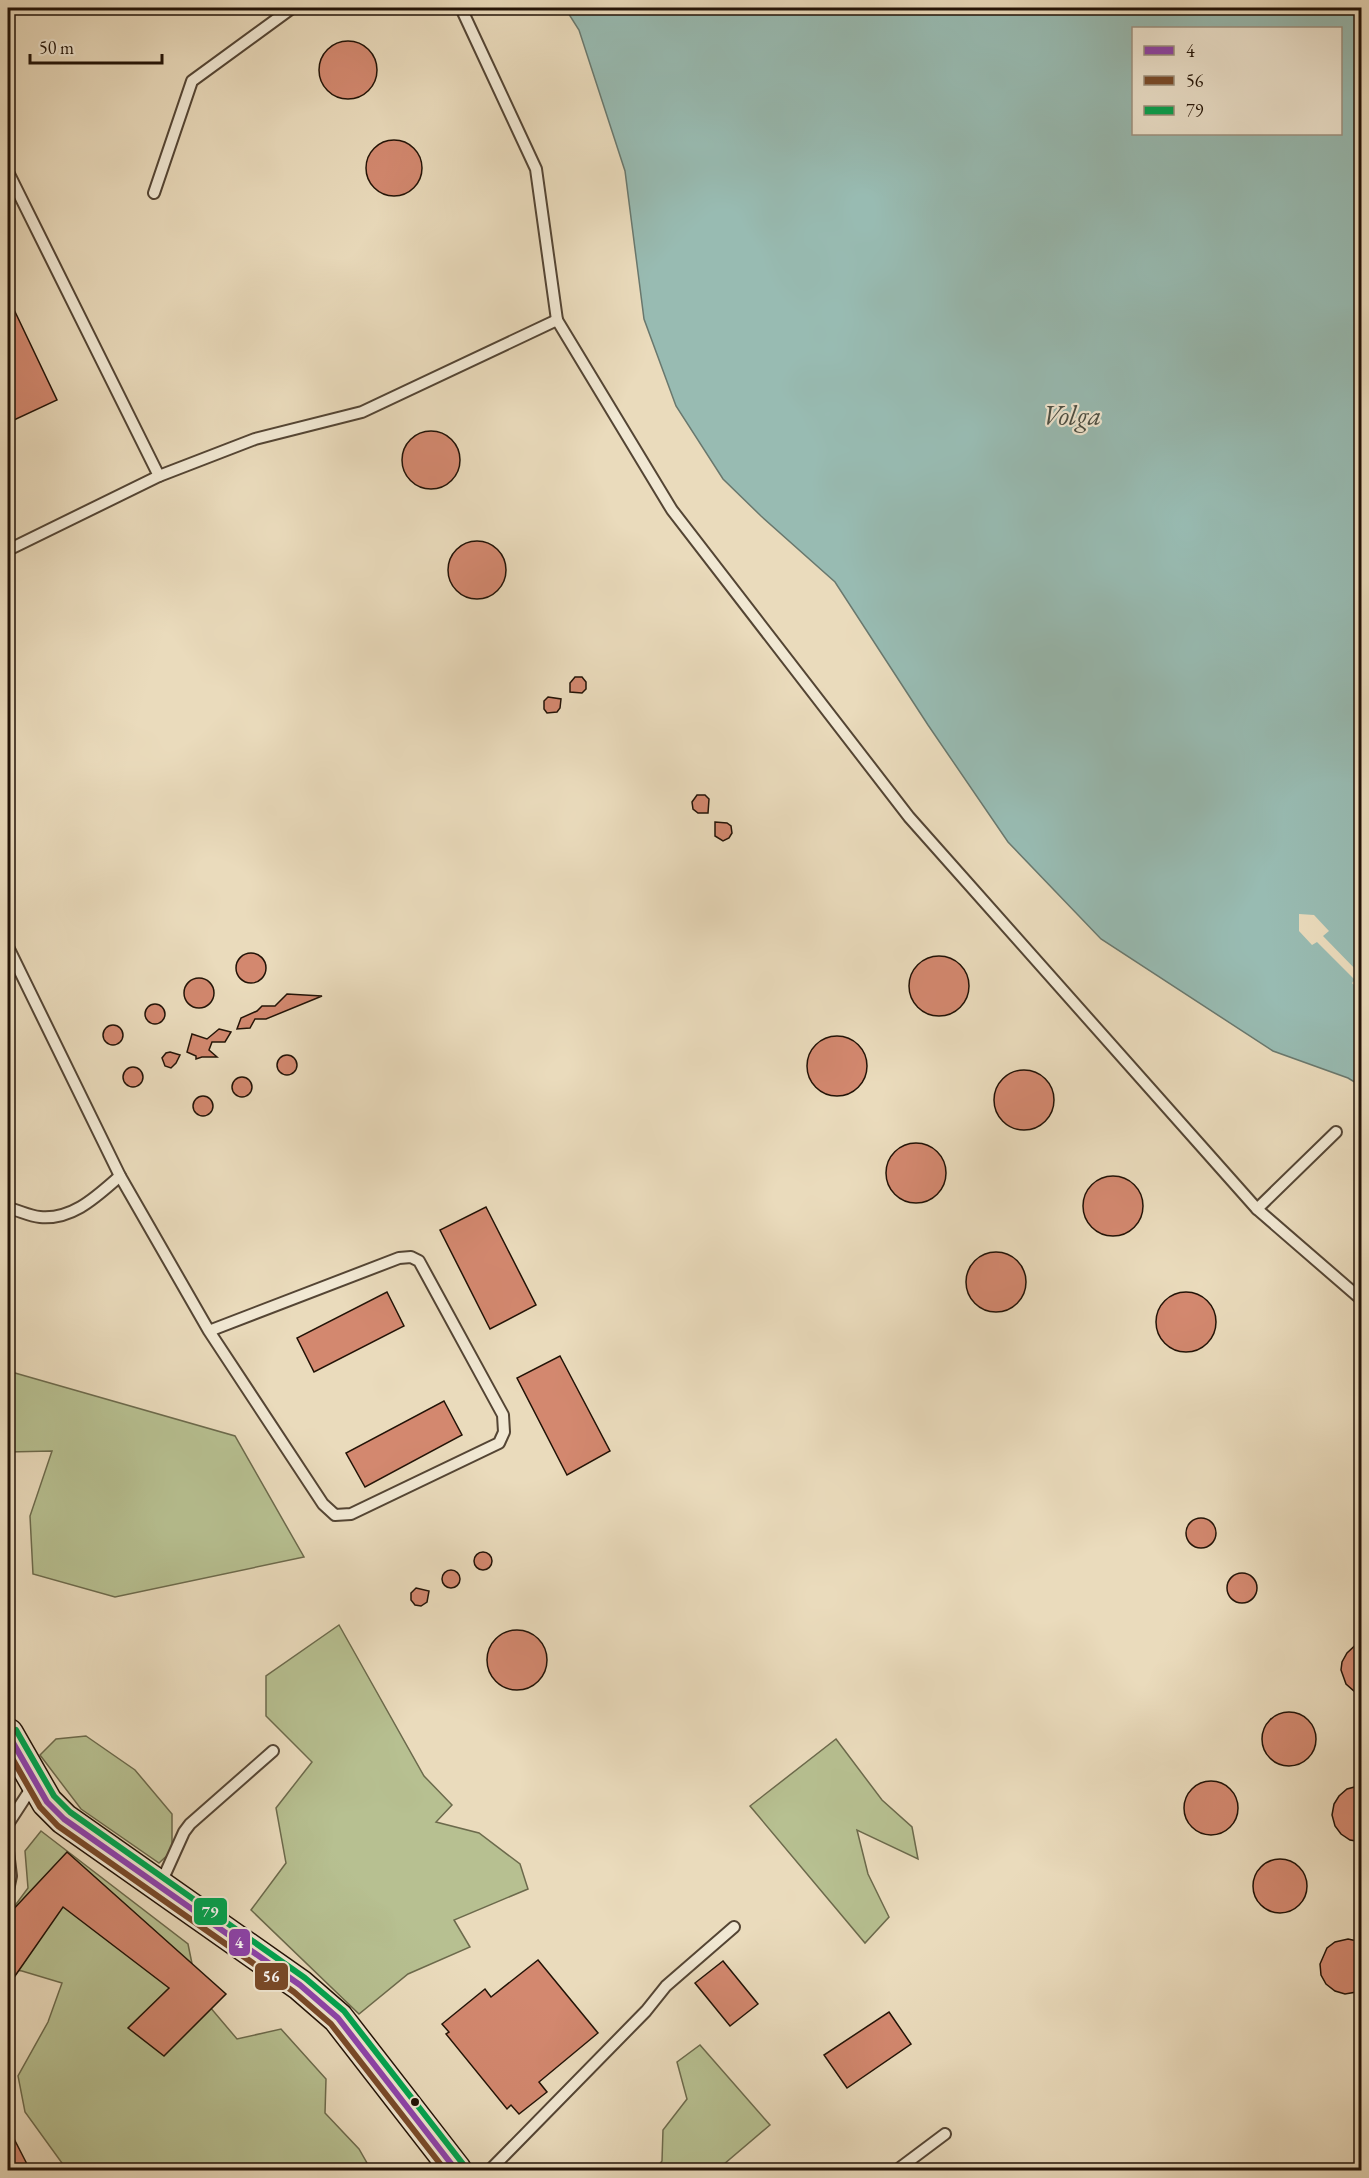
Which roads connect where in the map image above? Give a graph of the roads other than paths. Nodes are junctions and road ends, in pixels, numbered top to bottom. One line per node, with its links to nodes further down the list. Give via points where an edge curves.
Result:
1 (292, 8): 4 (lane, via 192,81)
2 (461, 8): 5 (lane, via 536,169)
3 (8, 172): 6 (lane)
4 (154, 193)
5 (557, 320): 6 (lane, via 362,412 255,439); 12 (lane, via 672,510 909,817)
6 (159, 476): 7 (lane)
7 (8, 549)
8 (8, 946): 10 (lane)
9 (1336, 1132): 12 (lane)
10 (120, 1176): 11 (lane, via 90,1202 69,1212 40,1217); 14 (lane)
11 (8, 1208)
12 (1257, 1209): 13 (lane)
13 (1362, 1300)
14 (209, 1331): 14 (lane, via 399,1258 411,1257 419,1260 503,1415 504,1432 499,1443 351,1514 335,1515 323,1504)
15 (8, 1734): 17 (street)
16 (273, 1751): 20 (lane, via 190,1824)
17 (35, 1783): 18 (lane); 20 (street, via 64,1819)
18 (8, 1824)
19 (8, 1851): 21 (lane)
20 (160, 1886): 24 (street, via 300,1985 338,2018)
21 (8, 1890)
22 (734, 1927): 25 (lane, via 666,1986)
23 (945, 2134): 26 (lane)
24 (456, 2170)
25 (490, 2170)
26 (897, 2170)

